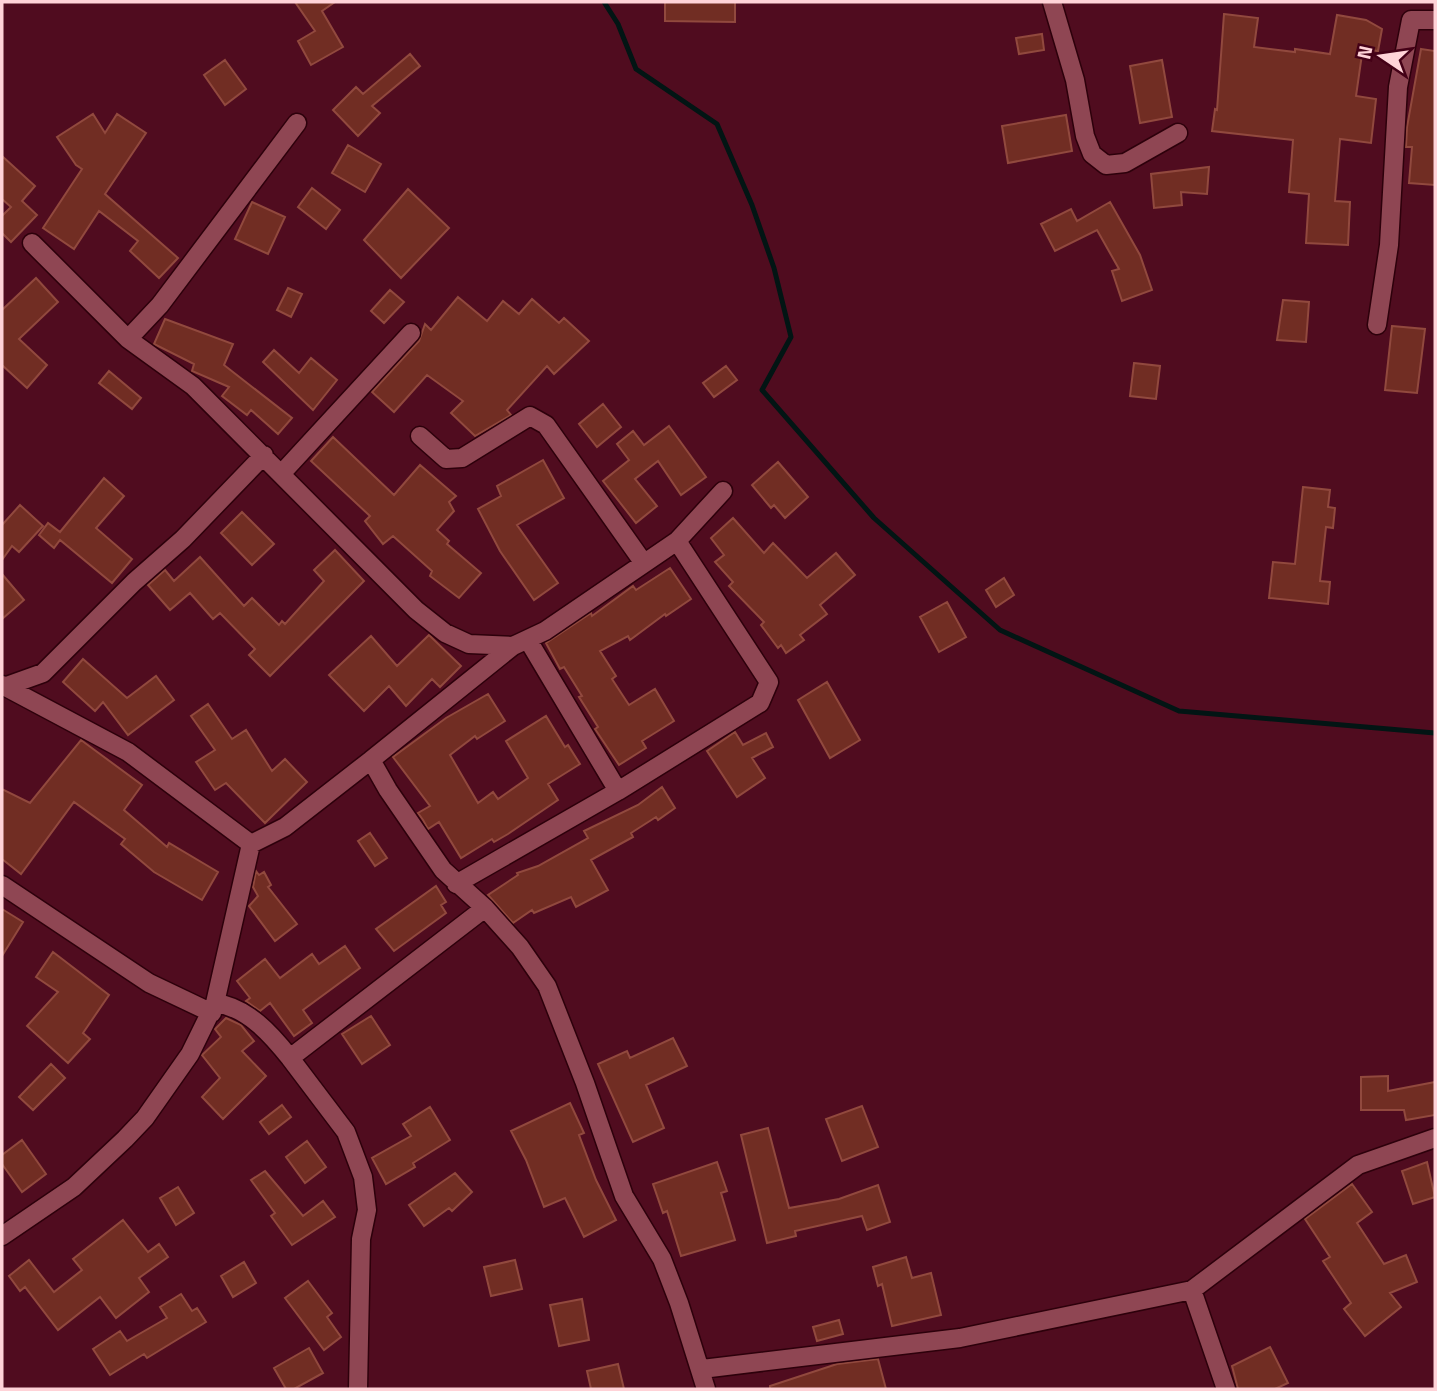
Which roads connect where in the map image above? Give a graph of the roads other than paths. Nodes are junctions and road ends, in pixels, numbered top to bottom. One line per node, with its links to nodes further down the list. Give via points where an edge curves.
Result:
1 (1052, 2): 4 (street, via 1092,154 1106,164 1125,163)
2 (1435, 20): 6 (street, via 1411,20 1398,88 1389,245)
3 (297, 123): 8 (street, via 160,305)
4 (1178, 133)
5 (32, 243): 8 (street)
6 (1377, 324)
7 (411, 333): 11 (street)
8 (128, 339): 10 (street, via 193,386)
9 (420, 436): 14 (street, via 446,459 462,458 530,416 546,425)
10 (264, 456): 11 (street); 16 (street, via 43,673)
11 (282, 473): 15 (street, via 416,610 445,633 469,644)
12 (723, 491): 13 (street)
13 (677, 541): 14 (street); 18 (street, via 769,682 760,703)
14 (643, 562): 15 (street)
15 (521, 643): 17 (street); 18 (street)
16 (3, 686): 19 (street, via 128,752)
17 (371, 760): 19 (street, via 285,827); 20 (street, via 408,821)
18 (618, 791): 20 (street)
19 (251, 844): 23 (street)
20 (456, 884): 22 (street)
21 (2, 885): 23 (street, via 149,983)
22 (485, 908): 24 (street); 28 (street, via 547,986 624,1196 662,1259)
23 (213, 1008): 24 (street, via 234,1007 245,1014 272,1035); 26 (street, via 190,1054 145,1118 74,1187)
24 (290, 1058): 29 (street, via 346,1132 363,1177 367,1210 361,1239)
25 (1435, 1138): 27 (street, via 1358,1165)
26 (2, 1236)
27 (1192, 1290): 28 (street, via 960,1338); 31 (street)
28 (702, 1369): 30 (street)
29 (358, 1389)
30 (705, 1389)
31 (1226, 1389)

